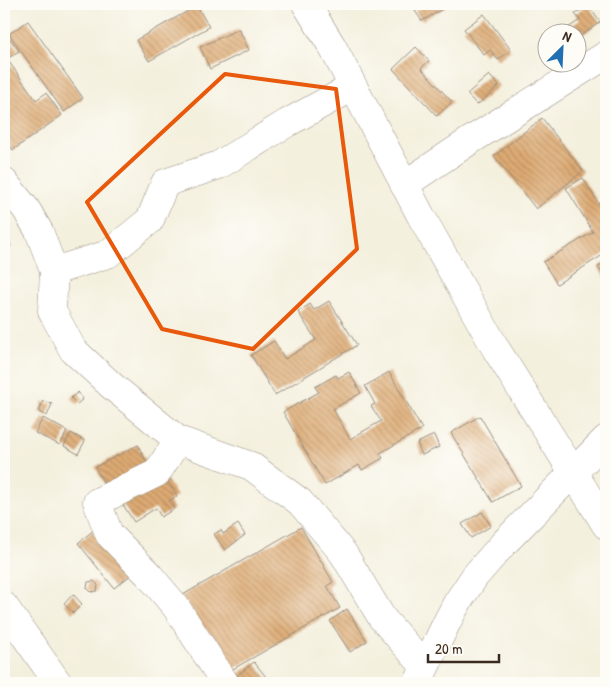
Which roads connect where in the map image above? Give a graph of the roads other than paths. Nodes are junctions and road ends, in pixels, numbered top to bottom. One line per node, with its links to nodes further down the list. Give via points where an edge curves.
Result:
1 (306, 4): 3 (street)
2 (606, 55): 5 (street)
3 (353, 87): 5 (street); 6 (street, via 219,164 165,183 150,220 108,254)
4 (4, 182): 6 (street, via 39,231)
5 (404, 185): 9 (street, via 496,349)
6 (54, 271): 8 (street, via 52,311 73,350)
7 (606, 438): 9 (street)
8 (178, 440): 12 (street, via 251,466 300,502 344,553 382,618); 14 (street, via 157,473 97,502 109,534 176,607)
9 (574, 471): 10 (street); 12 (street, via 476,576 457,602)
10 (606, 525)
11 (4, 606): 13 (street)
12 (421, 675)
13 (58, 683)
14 (225, 683)

